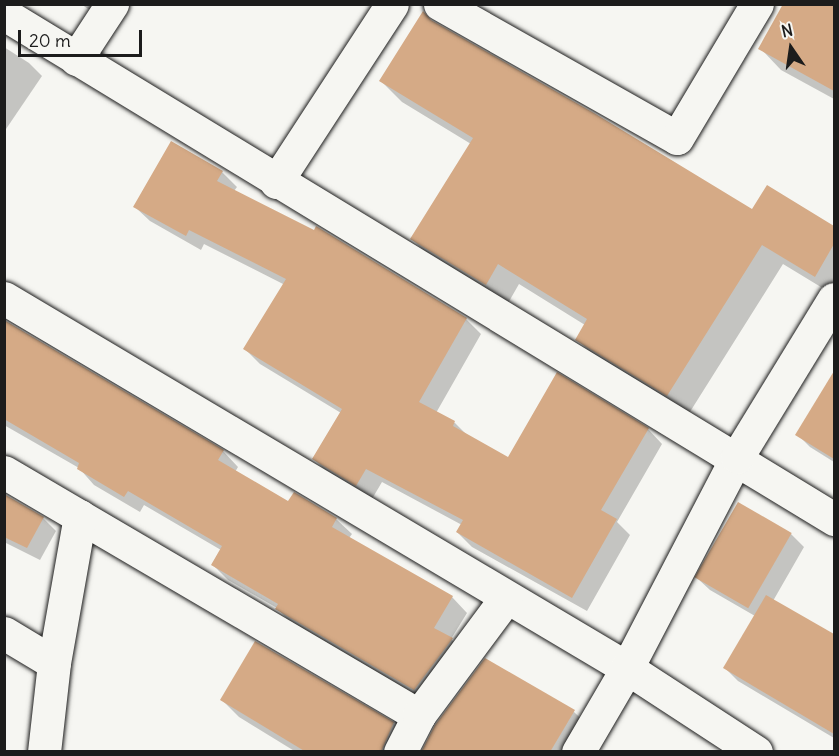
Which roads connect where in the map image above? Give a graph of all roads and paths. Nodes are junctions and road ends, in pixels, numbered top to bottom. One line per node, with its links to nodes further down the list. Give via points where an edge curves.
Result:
1 (112, 4): 6 (street)
2 (392, 4): 7 (street)
3 (440, 4): 4 (street, via 677,138)
4 (758, 4)
5 (4, 14): 6 (street)
6 (75, 59): 7 (street)
7 (276, 182): 10 (street)
8 (4, 298): 14 (street)
9 (834, 299): 10 (street)
10 (737, 457): 13 (street); 17 (street)
11 (4, 472): 12 (street)
12 (80, 516): 16 (street); 18 (street)
13 (834, 519)
14 (506, 598): 17 (street); 18 (street)
15 (4, 633): 16 (street)
16 (54, 663): 19 (street)
17 (627, 668): 21 (street); 22 (street)
18 (418, 716): 20 (street)
19 (44, 752)
20 (400, 752)
21 (578, 752)
22 (756, 752)

